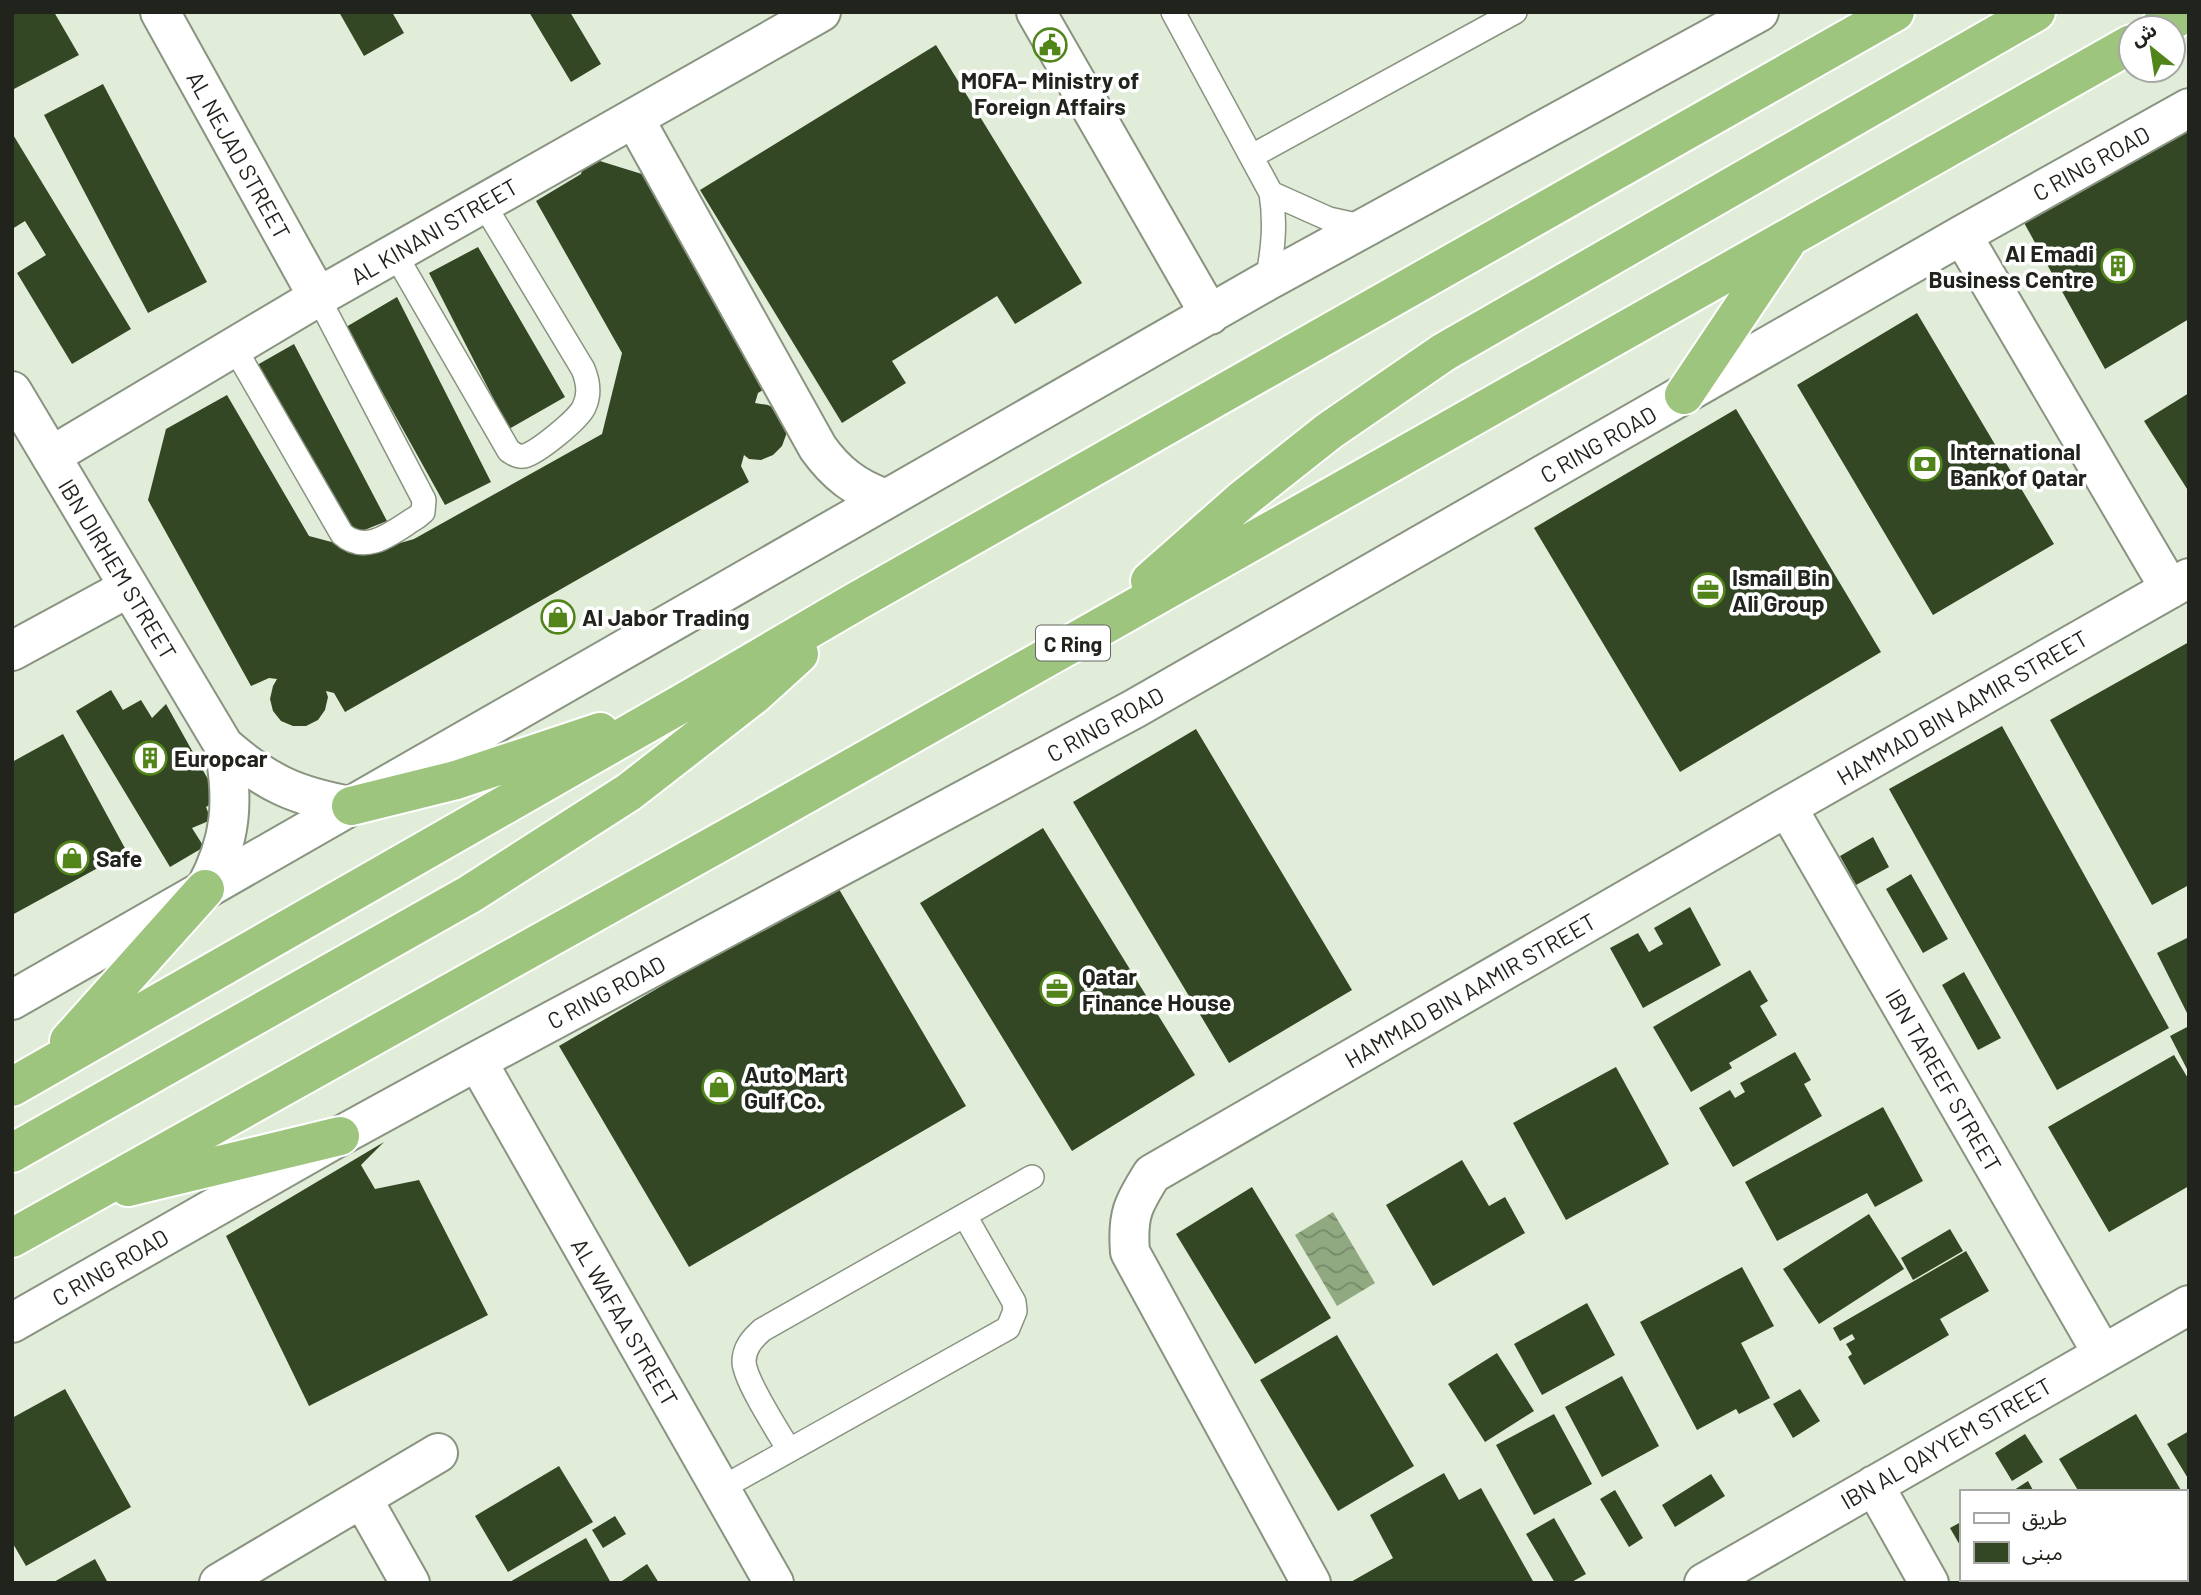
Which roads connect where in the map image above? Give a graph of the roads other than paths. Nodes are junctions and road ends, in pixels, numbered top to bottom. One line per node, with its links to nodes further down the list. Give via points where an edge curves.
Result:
1 (160, 12): 20 (street, AL NEJAD STREET)
2 (821, 12): 11 (street, AL KINANI STREET)
3 (1036, 12): 21 (street)
4 (1173, 12): 12 (lane)
5 (1516, 12): 12 (lane)
6 (1759, 12): 15 (street)
7 (1895, 12): 29 (highway)
8 (2036, 12): 30 (highway, via 1444,352 1307,448)
9 (2117, 52): 17 (highway, C Ring)
10 (2189, 108): 16 (street, C RING ROAD)
11 (634, 118): 14 (street, AL KINANI STREET); 26 (street, via 818,448 843,477)
12 (1252, 156): 13 (lane)
13 (1271, 192): 15 (lane, via 1329,219); 19 (lane, via 1275,240)
14 (483, 203): 18 (street, AL KINANI STREET); 18 (lane, via 587,378 587,398 579,416 527,455 509,451)
15 (1365, 227): 19 (street)
16 (1962, 234): 24 (street, C RING ROAD); 27 (street)
17 (1790, 237): 24 (highway); 30 (highway, C Ring)
18 (395, 254): 20 (street, AL KINANI STREET)
19 (1266, 281): 21 (street)
20 (318, 297): 22 (street, AL KINANI STREET); 22 (lane, via 424,500 423,512 417,517 368,544 352,542 342,534)
21 (1210, 315): 26 (street)
22 (234, 347): 25 (street, AL KINANI STREET)
23 (12, 391): 25 (street, IBN DIRHEM STREET)
24 (1684, 395): 38 (street, C RING ROAD, via 1134,709)
25 (51, 456): 28 (street, IBN DIRHEM STREET)
26 (884, 498): 34 (street)
27 (2179, 583): 35 (street, HAMMAD BIN AAMIR STREET)
28 (128, 588): 31 (street); 33 (street, IBN DIRHEM STREET)
29 (858, 601): 32 (highway); 42 (highway, via 755,694 629,792 470,894)
30 (1091, 633): 44 (highway, C Ring)
31 (12, 651)
32 (681, 705): 34 (highway, via 456,780); 39 (highway)
33 (224, 746): 34 (street, IBN DIRHEM STREET, via 282,788); 36 (street, IBN DIRHEM STREET, via 230,782 229,820 221,855)
34 (351, 806): 36 (street)
35 (1787, 807): 49 (street, IBN TAREEF STREET); 58 (street, HAMMAD BIN AAMIR STREET, via 1152,1174 1134,1202 1129,1233 1136,1267)
36 (205, 889): 37 (street); 39 (highway)
37 (12, 1000)
38 (477, 1061): 41 (street, C RING ROAD); 53 (street, AL WAFAA STREET)
39 (48, 1066): 40 (highway)
40 (12, 1087)
41 (340, 1136): 44 (highway); 48 (street, C RING ROAD)
42 (12, 1153)
43 (1032, 1177): 45 (lane)
44 (82, 1198): 46 (highway, C Ring)
45 (965, 1216): 50 (lane, via 753,1338 746,1349 745,1370); 50 (lane, via 1014,1302 1008,1328)
46 (12, 1238)
47 (2189, 1305): 49 (street, IBN AL QAYYEM STREET)
48 (12, 1323)
49 (2102, 1353): 52 (street, IBN AL QAYYEM STREET)
50 (789, 1450): 53 (lane)
51 (438, 1453): 54 (street)
52 (1874, 1485): 59 (street, IBN AL QAYYEM STREET); 60 (street)
53 (720, 1489): 57 (street, AL WAFAA STREET)
54 (362, 1498): 55 (street); 56 (street)
55 (219, 1583)
56 (411, 1583)
57 (774, 1583)
58 (1311, 1583)
59 (1704, 1583)
60 (1929, 1583)

